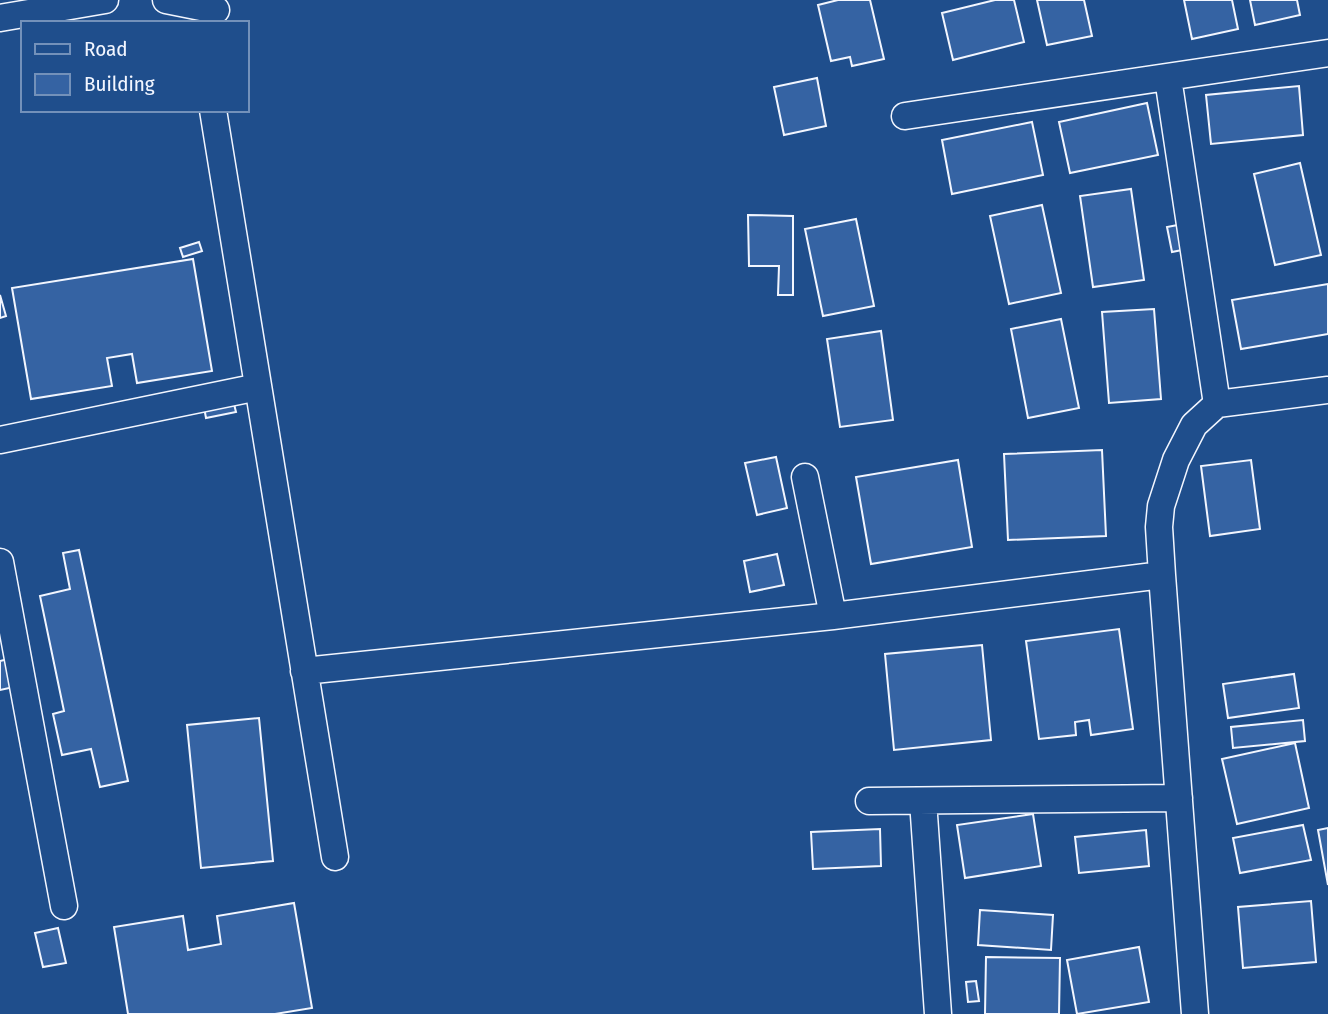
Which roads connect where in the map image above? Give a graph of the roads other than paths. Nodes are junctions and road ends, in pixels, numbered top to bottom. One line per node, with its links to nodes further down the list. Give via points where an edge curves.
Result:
1 (105, 0): 4 (street)
2 (166, 0): 3 (street)
3 (218, 11)
4 (0, 19)
5 (1328, 53): 6 (street)
6 (1168, 78): 8 (street); 11 (street)
7 (213, 112): 9 (street)
8 (905, 116)
9 (258, 387): 12 (street); 17 (street)
10 (1328, 390): 11 (street)
11 (1217, 404): 15 (street, via 1194,425 1160,506)
12 (0, 440)
13 (805, 477): 16 (street)
14 (0, 562): 22 (street)
15 (1162, 575): 16 (street); 18 (street)
16 (833, 616): 17 (street)
17 (304, 671): 21 (street)
18 (1179, 798): 20 (street); 24 (street)
19 (869, 801): 20 (street)
20 (923, 801): 23 (street)
21 (335, 857)
22 (64, 906)
23 (938, 1014)
24 (1195, 1014)

